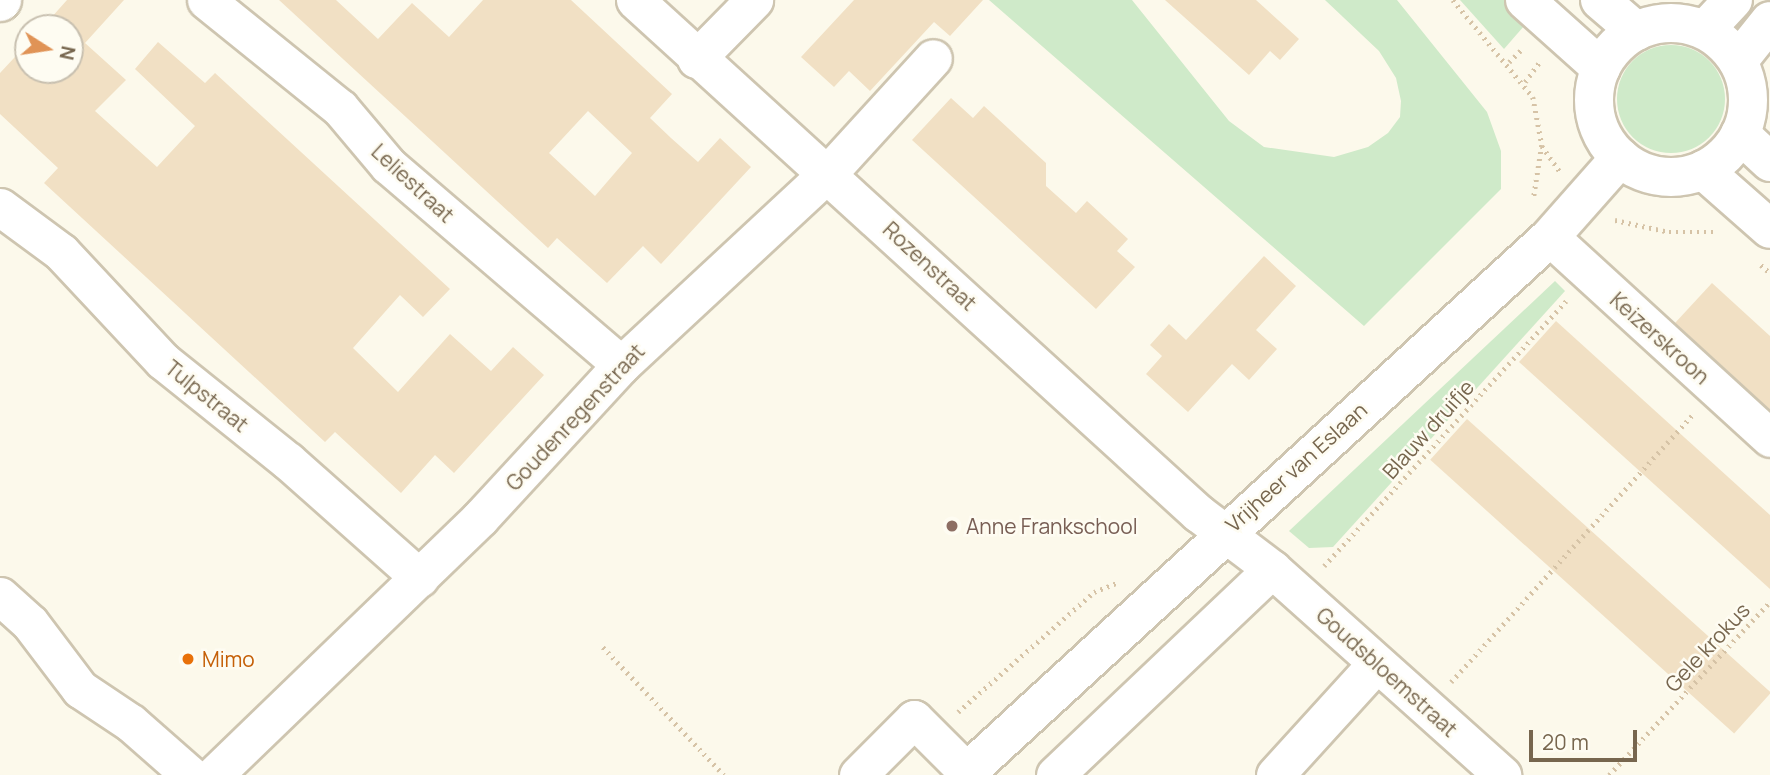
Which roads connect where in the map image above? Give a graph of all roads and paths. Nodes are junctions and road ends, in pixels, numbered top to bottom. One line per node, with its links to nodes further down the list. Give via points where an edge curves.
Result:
1 (206, 0): 25 (street, Leliestraat, via 340,108 388,165)
2 (635, 0): 12 (street, Rozenstraat)
3 (754, 0): 12 (street)
4 (1453, 0): 16 (path, via 1525,82 1533,97)
5 (1525, 0): 14 (street)
6 (1600, 0): 10 (street)
7 (1733, 0): 9 (street)
8 (1770, 21): 13 (street)
9 (1705, 30): 10 (street, via 1670,23); 13 (street)
10 (1636, 31): 14 (street)
11 (933, 58): 20 (street, Goudenregenstraat)
12 (696, 59): 20 (street, Rozenstraat)
13 (1738, 61): 15 (street, via 1748,97)
14 (1601, 68): 17 (street, via 1594,106 1598,125)
15 (1740, 134): 18 (street); 19 (street)
16 (1542, 145)
17 (1620, 158): 19 (street, via 1660,176); 23 (street, Vrijheer van Eslaan)
18 (1770, 162)
19 (1703, 170): 22 (street)
20 (829, 172): 25 (street, Goudenregenstraat); 28 (street, Rozenstraat, via 1198,513)
21 (0, 208): 30 (street, Tulpstraat, via 61,252 163,361 288,461)
22 (1770, 229)
23 (1550, 237): 24 (street, Keizerskroon); 28 (street, Vrijheer van Eslaan)
24 (1590, 275): 26 (street, Keizerskroon); 29 (path, Blauw druifje, via 1324,566)
25 (621, 365): 30 (street, Goudenregenstraat)
26 (1716, 389): 27 (street, Keizerskroon); 36 (path)
27 (1770, 438)
28 (1226, 530): 29 (street, Rozenstraat); 38 (street, Vrijheer van Eslaan)
29 (1272, 569): 35 (street, Goudsbloemstraat); 43 (street)
30 (420, 578): 40 (street, Goudenregenstraat)
31 (1126, 579): 37 (path, via 1094,592)
32 (0, 596): 39 (street, via 30,623 80,690 131,723)
33 (1770, 601): 46 (path, Gele krokus)
34 (603, 646): 41 (path)
35 (1377, 663): 36 (street, Goudsbloemstraat); 44 (street)
36 (1427, 708): 45 (street, Goudsbloemstraat)
37 (930, 736): 38 (street, Vrijheer van Eslaan); 42 (street, Vrijheer van Eslaan, via 914,719)
38 (966, 774)
39 (190, 775)
40 (214, 775)
41 (724, 775)
42 (858, 775)
43 (1055, 775)
44 (1275, 775)
45 (1502, 775)
46 (1609, 775)

